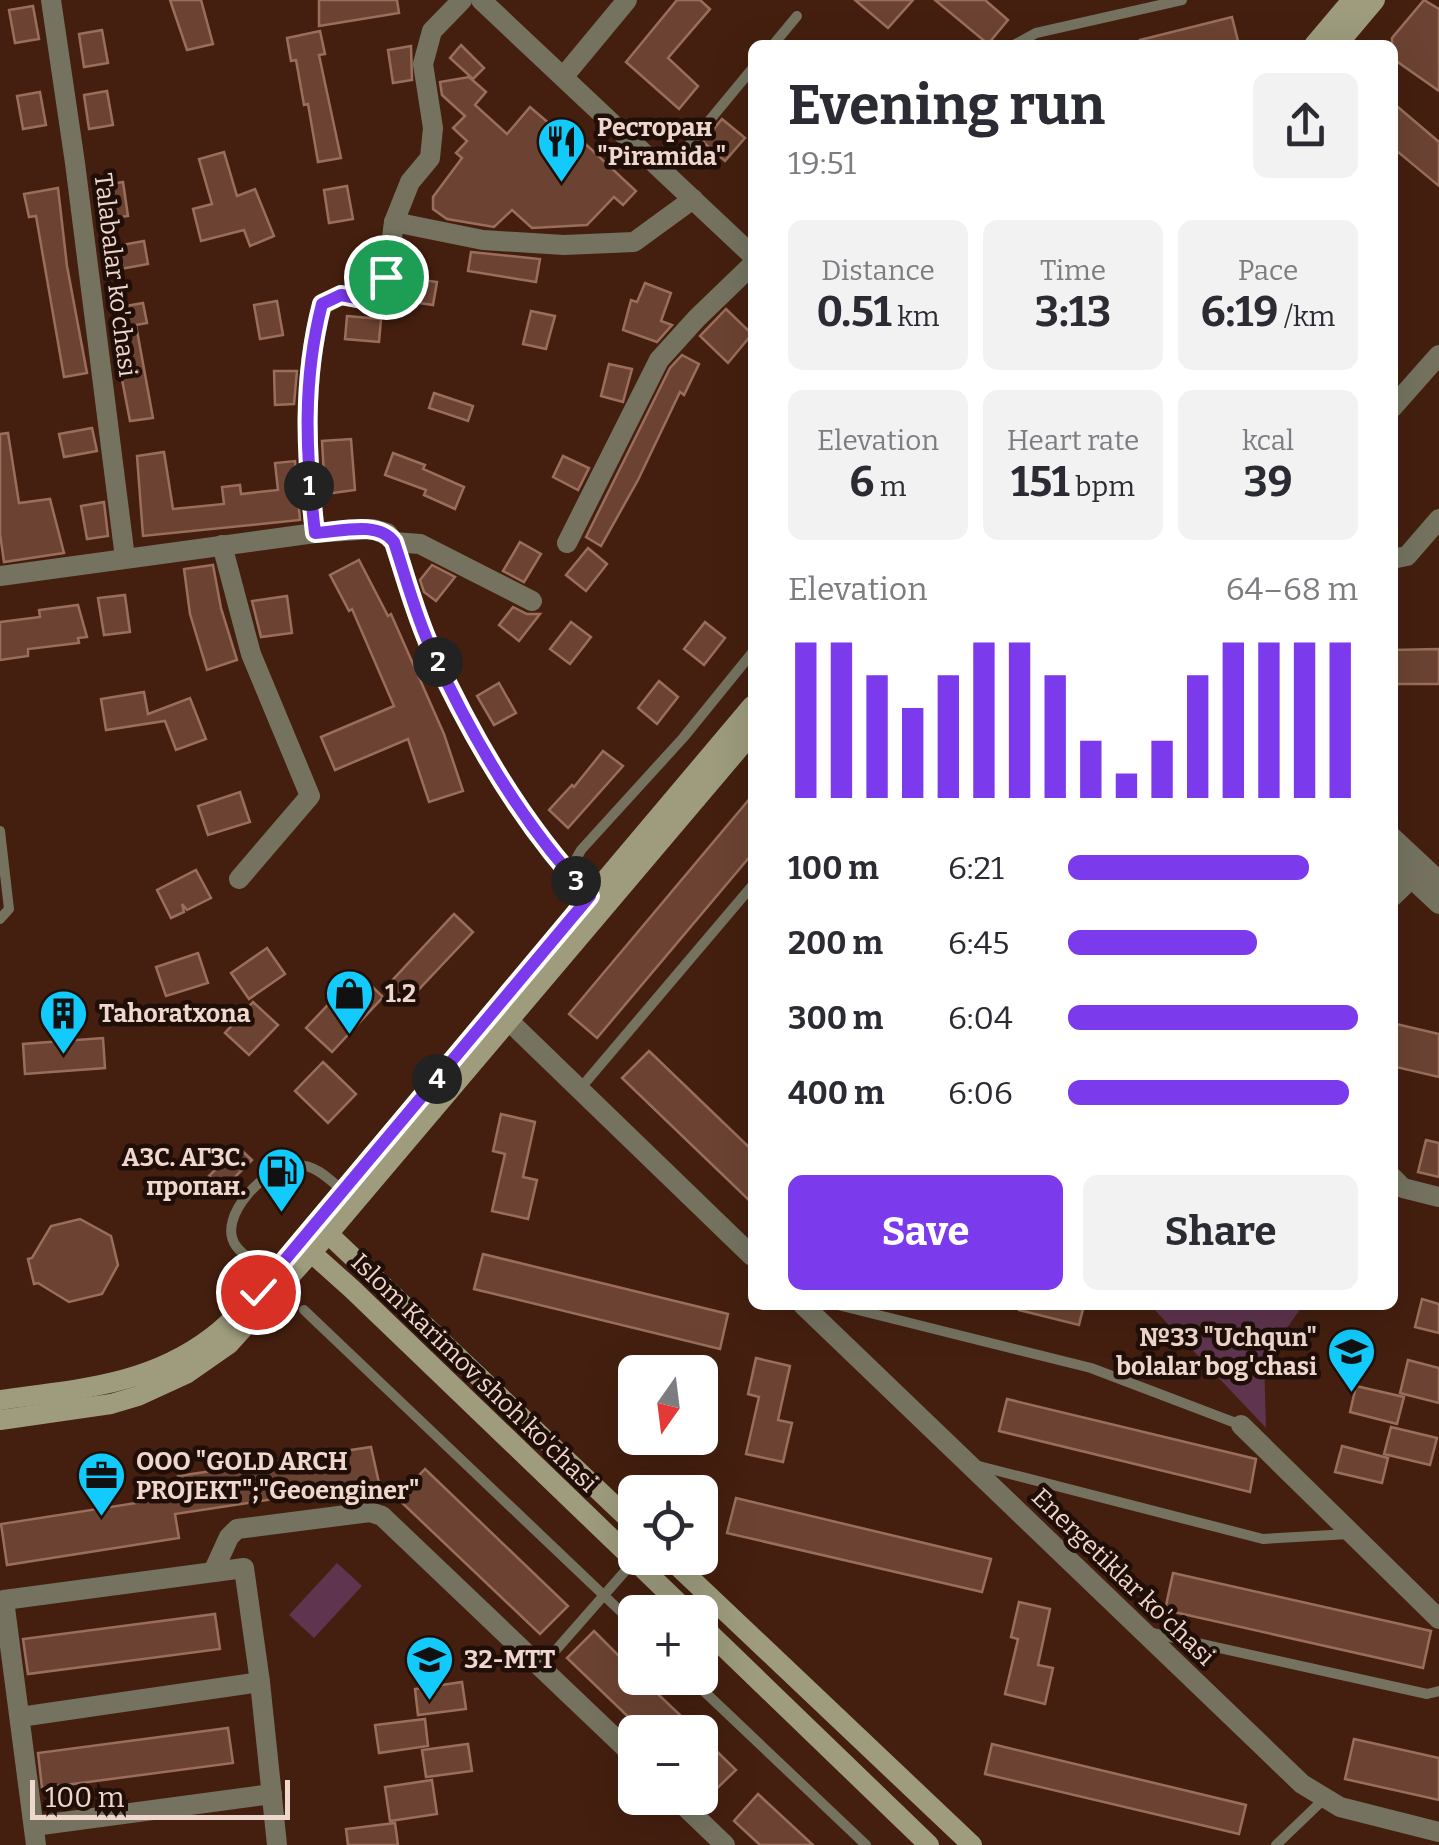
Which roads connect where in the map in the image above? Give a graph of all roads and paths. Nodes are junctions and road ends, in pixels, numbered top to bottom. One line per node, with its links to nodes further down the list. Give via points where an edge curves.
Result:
1 (51, 0): 27 (street, Talabalar ko'chasi)
2 (462, 0): 17 (street, via 432,31 422,64 433,128 430,158 410,182)
3 (481, 0): 14 (street)
4 (627, 0): 14 (street)
5 (1182, 0): 10 (lane)
6 (1352, 0): 11 (main road)
7 (1375, 0): 12 (main road)
8 (797, 16): 9 (lane)
9 (776, 40)
10 (1023, 40)
11 (1318, 40)
12 (1341, 40)
13 (748, 74): 15 (lane)
14 (564, 76): 15 (street)
15 (666, 173): 16 (street)
16 (693, 199): 17 (street, via 634,242 483,240); 18 (street)
17 (394, 222): 23 (street, via 378,289 362,299 341,295 322,304 306,407)
18 (748, 251)
19 (748, 269): 25 (street, via 660,360)
20 (1439, 355): 21 (street)
21 (1398, 401)
22 (1439, 519): 28 (street)
23 (315, 533): 24 (street, via 373,529); 26 (street)
24 (394, 542): 30 (street, via 420,544); 37 (street, via 431,650 497,776)
25 (567, 543)
26 (222, 545): 27 (street); 39 (street, via 251,654 310,796)
27 (125, 558): 29 (street)
28 (1398, 558)
29 (0, 576)
30 (532, 600)
31 (748, 657): 37 (lane)
32 (748, 711): 42 (main road)
33 (748, 738): 45 (main road)
34 (0, 831): 44 (lane, via 8,909)
35 (1398, 844): 38 (street)
36 (1398, 863): 38 (street)
37 (568, 873): 42 (street)
38 (1425, 875): 41 (street); 43 (street)
39 (238, 880)
40 (748, 891): 46 (lane)
41 (1398, 893)
42 (590, 896): 48 (main road)
43 (1439, 904)
44 (0, 919)
45 (509, 1021): 46 (street); 50 (main road)
46 (579, 1090): 52 (street)
47 (1398, 1183): 49 (street)
48 (343, 1190): 50 (main road); 53 (lane, via 314,1168 292,1164 258,1182 240,1202 231,1229 235,1245)
49 (1439, 1197)
50 (322, 1228): 51 (main road); 61 (main road, Islom Karimov shoh ko'chasi)
51 (306, 1248): 53 (main road); 58 (main road, via 230,1344 186,1374 111,1404); 63 (main road, Islom Karimov shoh ko'chasi)
52 (748, 1252)
53 (272, 1276): 57 (main road, via 215,1336 167,1366 142,1377)
54 (304, 1310): 68 (lane)
55 (808, 1310): 60 (street, Energetiklar ko'chasi)
56 (858, 1310): 59 (lane, via 1090,1368)
57 (0, 1400)
58 (0, 1420)
59 (1241, 1425): 62 (street)
60 (969, 1464): 62 (lane, via 1263,1539); 72 (street, Energetiklar ko'chasi)
61 (618, 1509)
62 (1350, 1534): 71 (street)
63 (618, 1546)
64 (213, 1572): 74 (street, via 237,1529 370,1512 382,1516); 75 (street, via 244,1568); 78 (street, via 4,1600)
65 (621, 1575): 68 (lane)
66 (649, 1575): 69 (main road, Islom Karimov shoh ko'chasi)
67 (687, 1575): 89 (main road)
68 (603, 1595): 70 (lane); 74 (lane)
69 (670, 1595)
70 (618, 1609)
71 (1439, 1619)
72 (1143, 1631): 76 (lane, via 1427,1694); 81 (street, Energetiklar ko'chasi, via 1302,1784)
73 (718, 1641): 88 (main road)
74 (541, 1667): 79 (street)
75 (260, 1682): 78 (street); 80 (street)
76 (1439, 1691)
77 (708, 1695): 87 (lane)
78 (20, 1717): 84 (street)
79 (618, 1742)
80 (272, 1794): 84 (street); 85 (street)
81 (1326, 1798): 83 (street, Energetiklar ko'chasi); 90 (lane)
82 (694, 1815): 86 (street)
83 (1439, 1832)
84 (35, 1836)
85 (277, 1845)
86 (725, 1845)
87 (866, 1845)
88 (929, 1845)
89 (972, 1845)
90 (1276, 1845)

